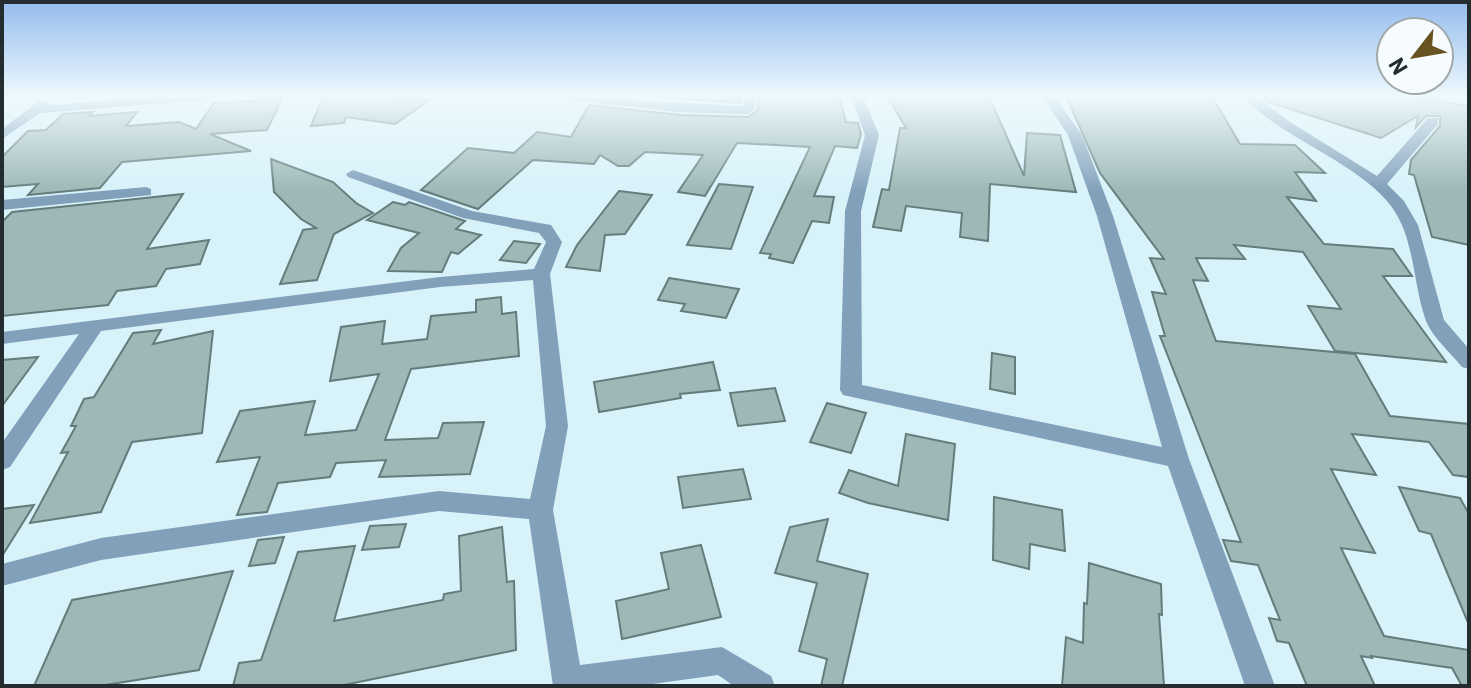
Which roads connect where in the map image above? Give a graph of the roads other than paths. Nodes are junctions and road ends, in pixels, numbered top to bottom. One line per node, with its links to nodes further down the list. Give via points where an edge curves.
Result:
1 (869, 128): 13 (street, via 853,211 851,390)
2 (1070, 128): 13 (street, via 1105,216)
3 (1290, 128): 6 (street)
4 (1427, 128): 6 (street)
5 (353, 174): 9 (street, via 469,215 545,229 554,242)
6 (1379, 184): 12 (street, via 1410,225 1435,321)
7 (146, 192): 8 (street)
8 (2, 205)
9 (541, 274): 10 (street); 15 (street, via 557,426)
10 (95, 326): 11 (street); 14 (street)
11 (2, 338)
12 (1469, 362)
13 (1177, 459): 19 (street)
14 (2, 461)
15 (540, 510): 16 (street, via 439,501 101,549); 17 (street)
16 (2, 575)
17 (568, 683): 18 (street, via 722,661)
18 (760, 686)
19 (1260, 686)

